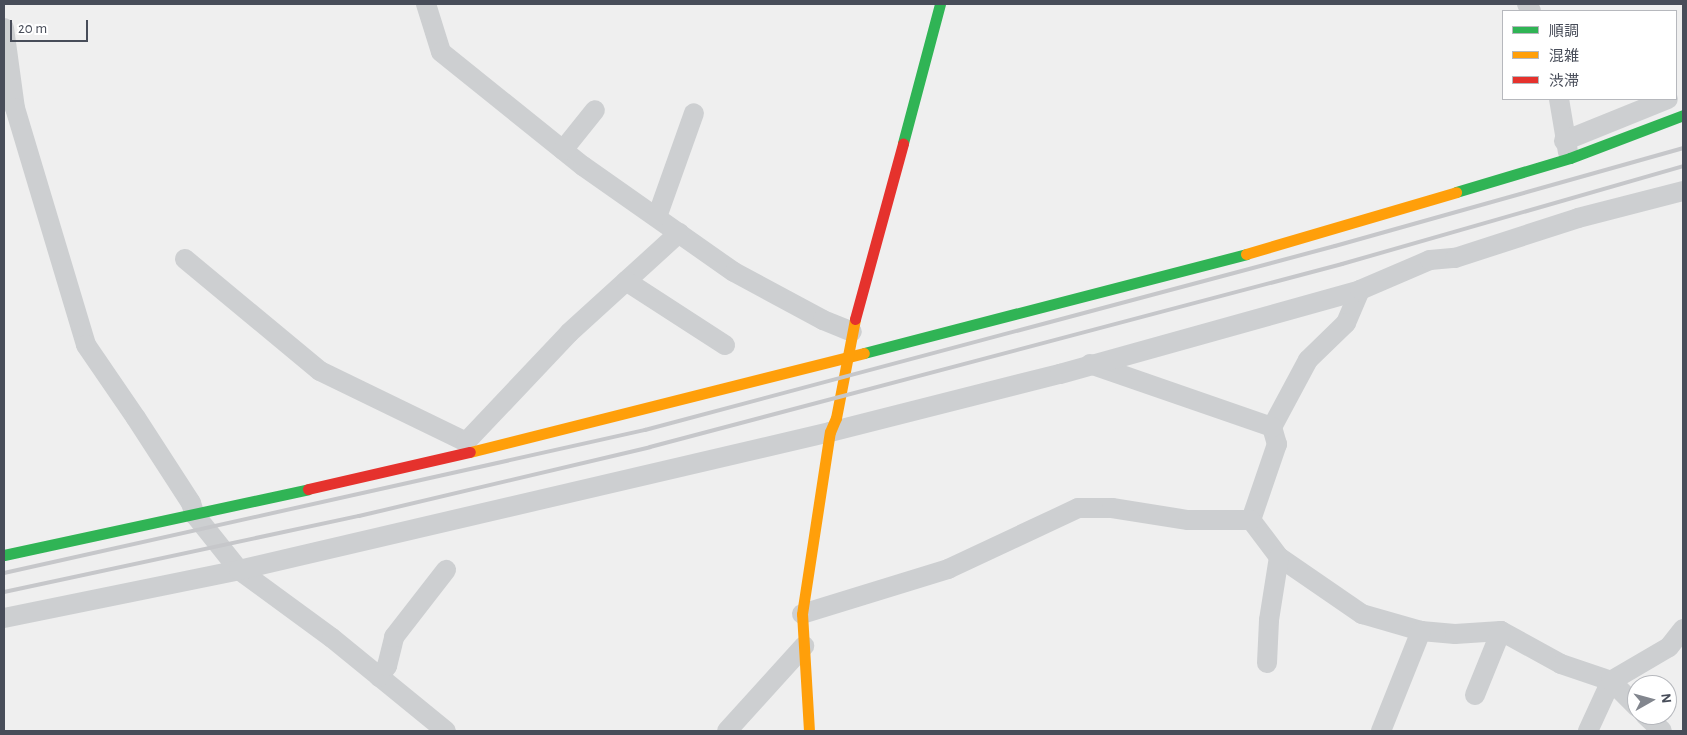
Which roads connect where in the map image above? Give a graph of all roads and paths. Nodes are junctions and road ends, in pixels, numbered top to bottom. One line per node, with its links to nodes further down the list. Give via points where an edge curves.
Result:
1 (426, 4): 9 (street, via 441,52)
2 (940, 4): 17 (street)
3 (4, 28): 23 (street, via 15,108 86,345 141,425)
4 (1559, 100): 10 (street)
5 (1666, 100): 10 (street)
6 (595, 110): 9 (street)
7 (694, 113): 12 (street)
8 (1683, 115): 10 (street)
9 (562, 150): 12 (street)
10 (1567, 150): 19 (street, via 1206,266)
11 (1683, 191): 16 (street, via 1578,218 1454,258 1430,260)
12 (657, 217): 13 (street)
13 (679, 233): 15 (street); 17 (street, via 734,272)
14 (185, 259): 15 (street, via 320,371 466,442 569,333)
15 (626, 281): 18 (street)
16 (1360, 290): 20 (street); 21 (street, via 1346,323 1308,360)
17 (852, 332): 19 (street)
18 (725, 345)
19 (848, 357): 22 (street, via 836,418); 23 (street, via 520,440)
20 (1090, 364): 21 (street); 22 (street)
21 (1272, 427): 24 (street, via 1277,444)
22 (830, 432): 27 (street); 29 (street)
23 (195, 515): 25 (street); 27 (street)
24 (1251, 520): 26 (street); 29 (street, via 1188,520 1112,508 1078,508 948,569)
25 (4, 555)
26 (1279, 557): 32 (street, via 1362,614); 35 (street, via 1269,620)
27 (239, 570): 30 (street); 36 (street)
28 (446, 570): 36 (street, via 394,637)
29 (802, 614): 34 (street)
30 (4, 618)
31 (1683, 629): 37 (street, via 1669,647)
32 (1421, 631): 33 (street, via 1454,634); 43 (street)
33 (1501, 631): 37 (street, via 1561,664); 38 (street)
34 (804, 646): 41 (street); 42 (street)
35 (1267, 663)
36 (383, 671): 40 (street)
37 (1611, 681): 39 (street); 44 (street)
38 (1475, 695)
39 (1627, 697)
40 (446, 731)
41 (727, 731)
42 (809, 731)
43 (1381, 731)
44 (1588, 731)

